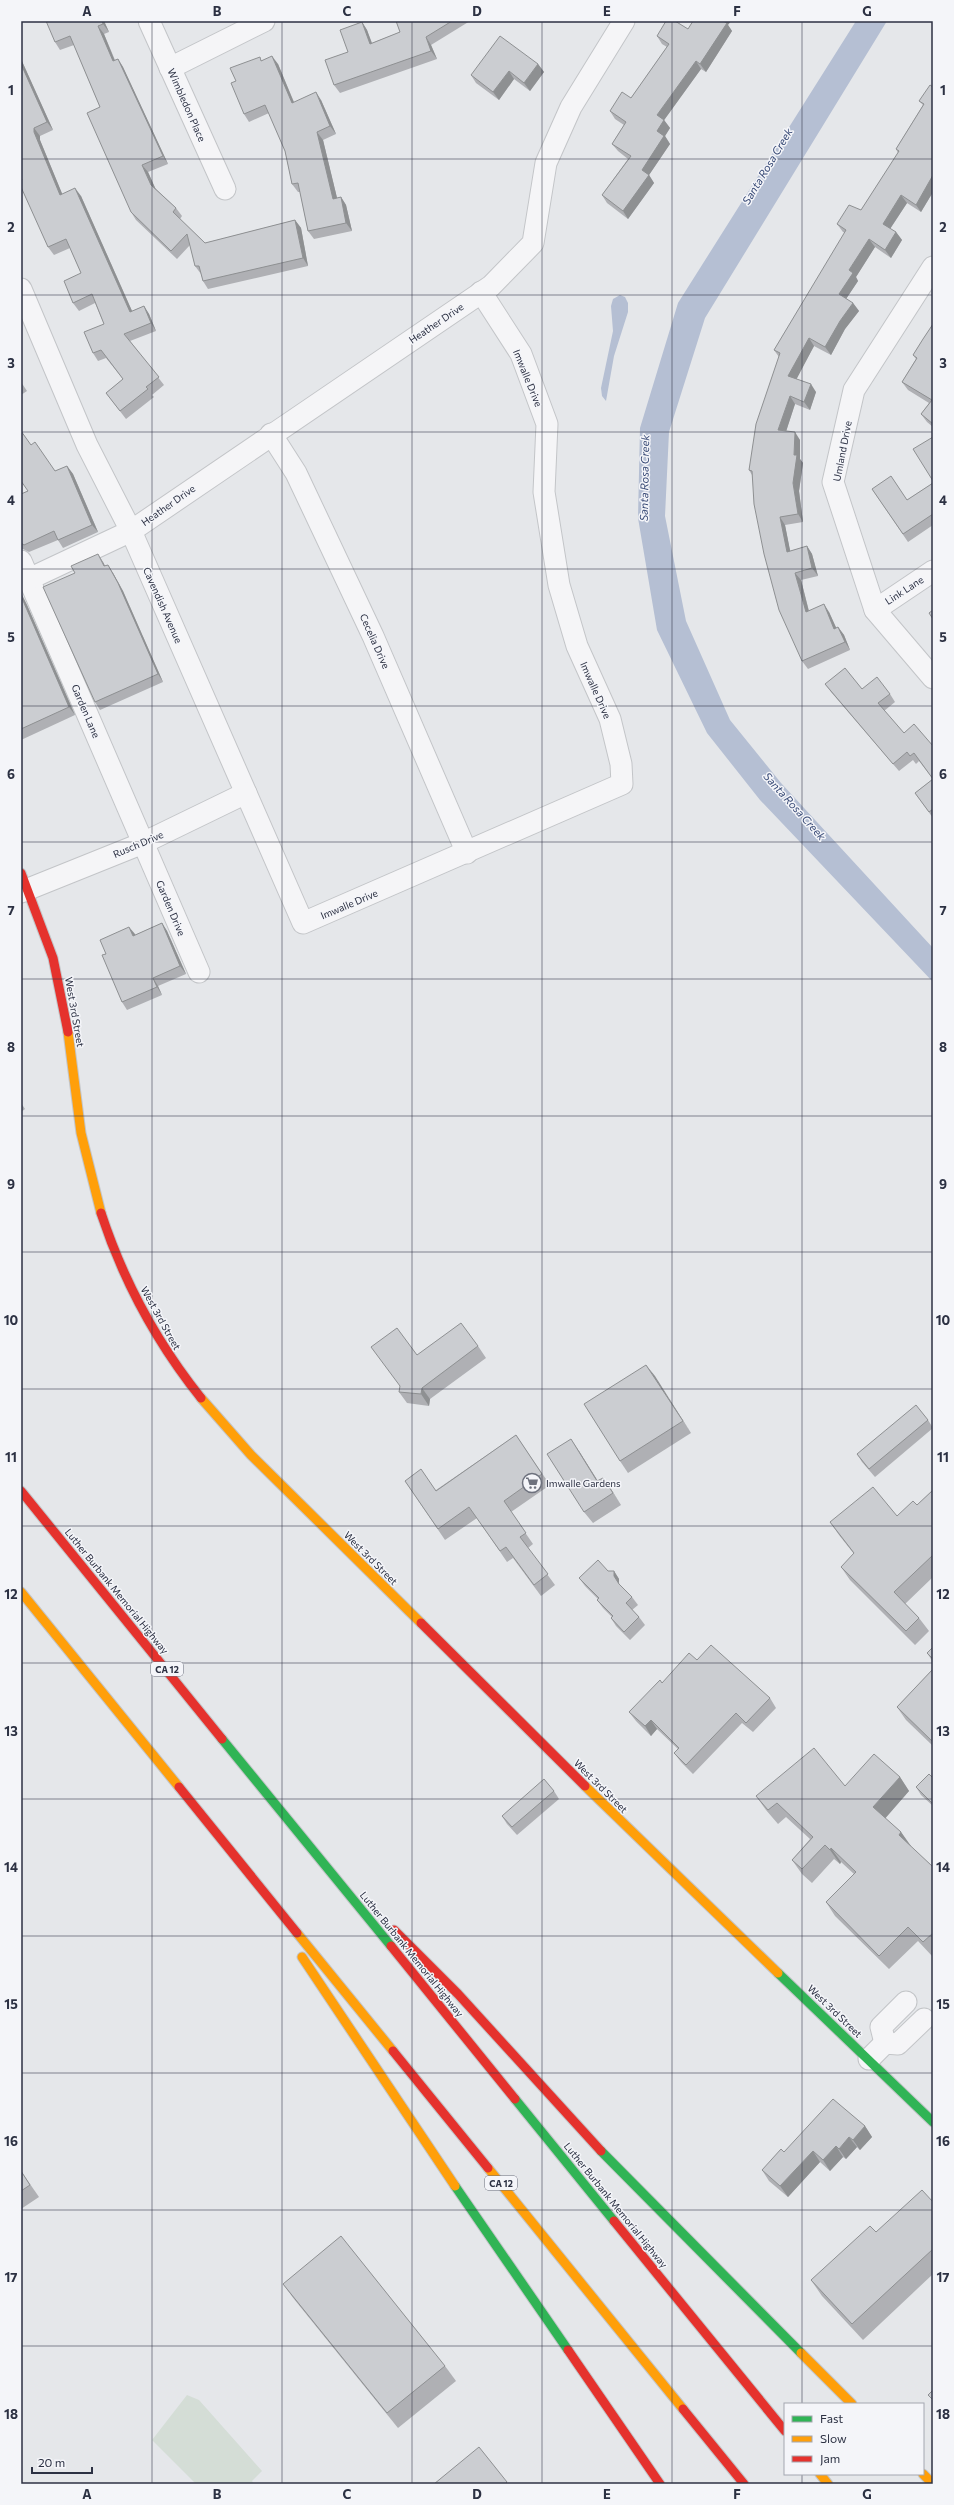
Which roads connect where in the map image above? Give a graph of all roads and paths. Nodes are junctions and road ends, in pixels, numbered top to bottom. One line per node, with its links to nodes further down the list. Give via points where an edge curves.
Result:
1 (149, 21): 4 (street, Wimbledon Place)
2 (264, 21): 4 (street)
3 (624, 21): 8 (street, Heather Drive, via 571,107 546,163 533,243 491,286)
4 (170, 68): 5 (street, Wimbledon Place)
5 (225, 189)
6 (933, 267): 13 (street, Umland Drive, via 854,390 833,482)
7 (21, 289): 10 (street, Cavendish Avenue, via 87,445)
8 (481, 292): 9 (street, Heather Drive); 17 (street, Imwalle Drive, via 521,354 547,424 544,492 559,585 577,646 610,719 621,764 622,784)
9 (271, 434): 10 (street, Heather Drive); 17 (street, Cecelia Drive, via 296,473 370,629)
10 (131, 531): 11 (street, Garden Lane); 15 (street, Cavendish Avenue)
11 (25, 570): 16 (street, Garden Lane)
12 (933, 571): 13 (street, Link Lane)
13 (875, 610): 14 (street, Umland Drive)
14 (933, 678)
15 (246, 793): 16 (street, Rusch Drive); 19 (street, Cavendish Avenue)
16 (143, 843): 18 (street, Rusch Drive); 20 (street, Garden Drive)
17 (467, 853): 19 (street, Imwalle Drive)
18 (23, 885): 30 (main road, West 3rd Street, via 48,943 60,986 79,1123 98,1202 120,1264 146,1318 178,1368 214,1416 251,1455 634,1834)
19 (303, 923)
20 (199, 972)
21 (21, 1490): 23 (main road, Luther Burbank Memorial Highway / CA 12)
22 (21, 1592): 24 (main road, CA 12)
23 (312, 1848): 25 (main road); 33 (main road, Luther Burbank Memorial Highway / CA 12)
24 (257, 1882): 36 (main road, via 329,2001); 37 (main road, CA 12)
25 (374, 1910)
26 (386, 1922): 32 (main road, via 458,1994 620,2171)
27 (906, 2002): 29 (street, via 881,2027)
28 (924, 2019): 29 (street, via 898,2044)
29 (885, 2043): 30 (street)
30 (869, 2058): 31 (main road, West 3rd Street)
31 (933, 2122)
32 (851, 2403)
33 (784, 2430)
34 (821, 2475): 38 (main road)
35 (923, 2475): 39 (main road)
36 (660, 2484)
37 (744, 2484)
38 (828, 2484)
39 (933, 2484)

